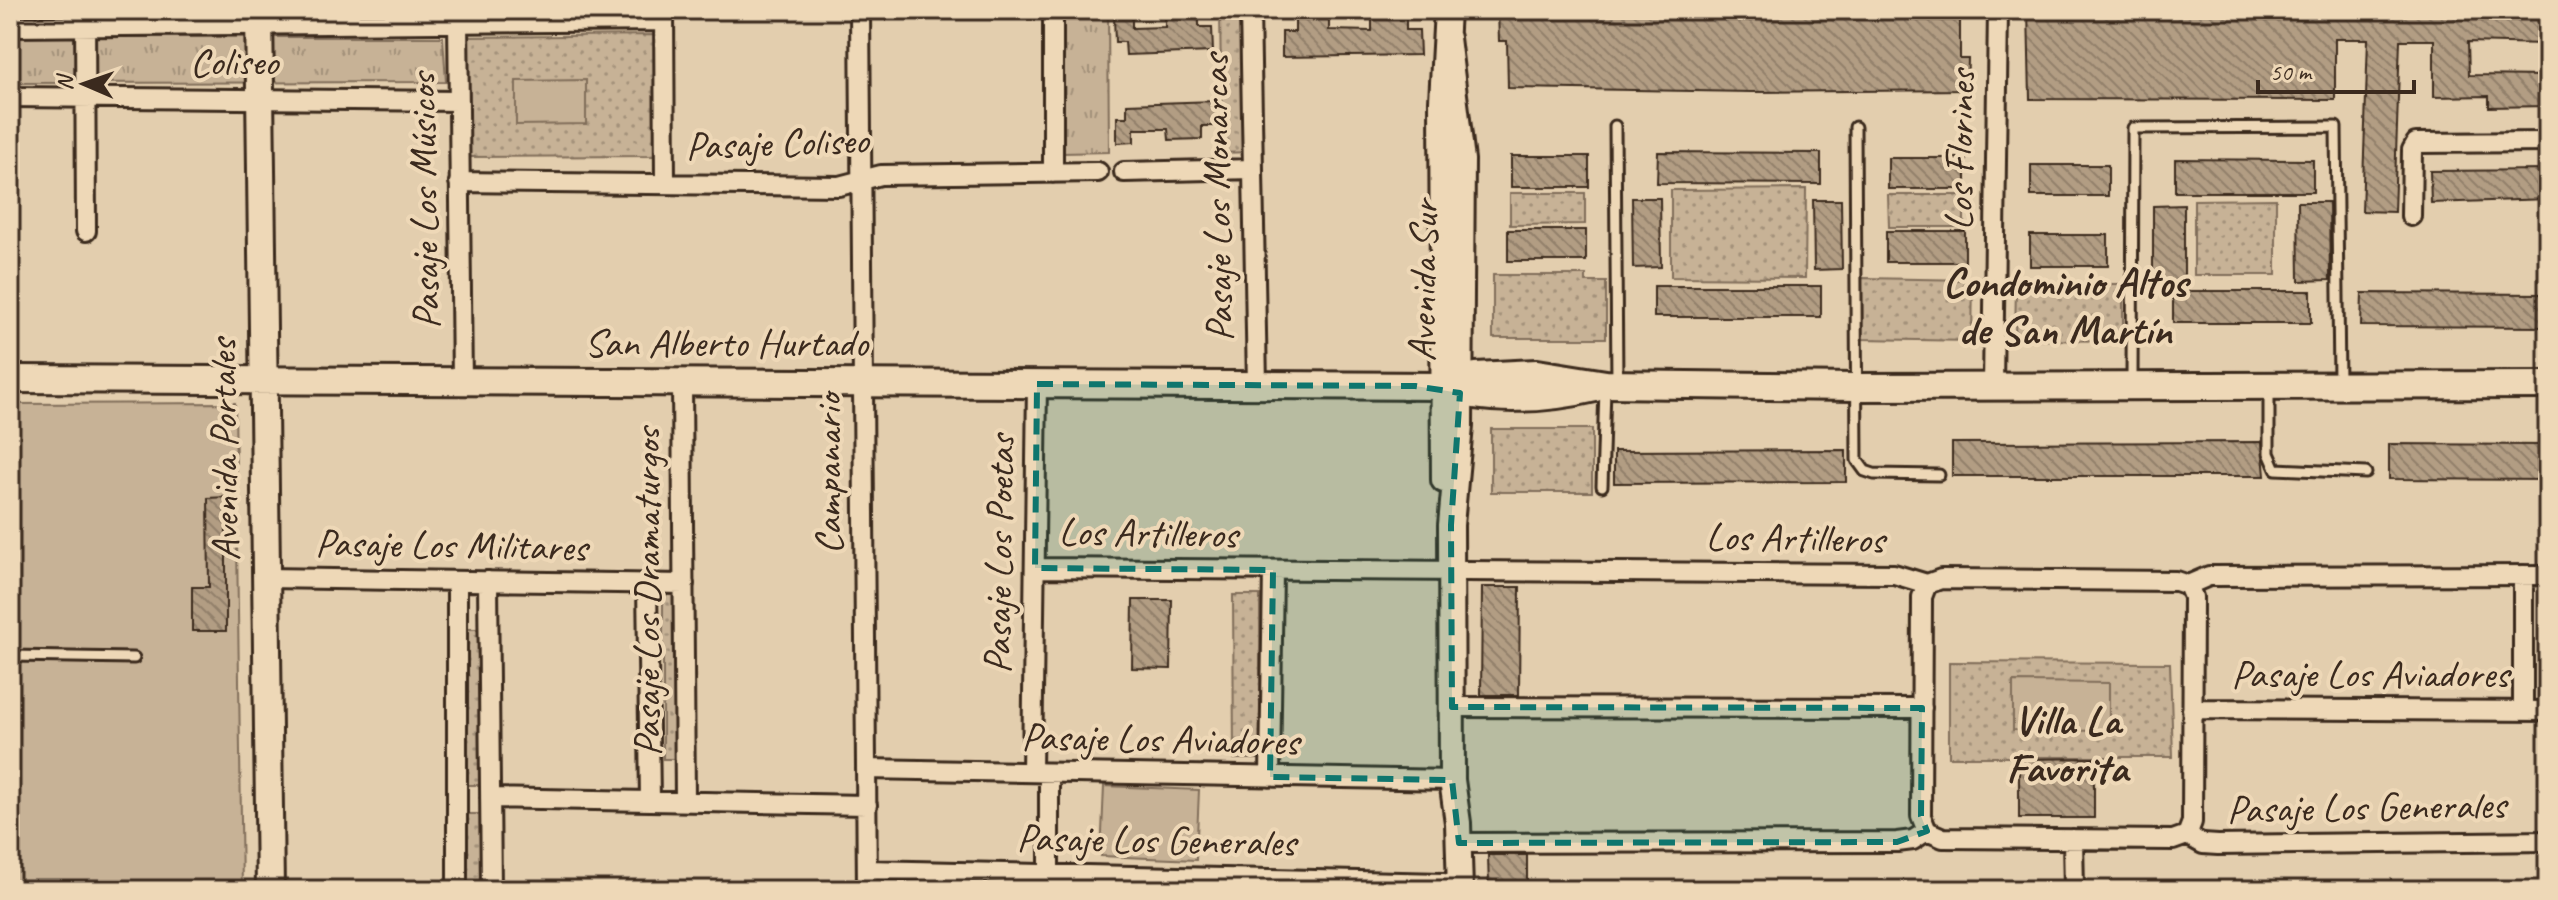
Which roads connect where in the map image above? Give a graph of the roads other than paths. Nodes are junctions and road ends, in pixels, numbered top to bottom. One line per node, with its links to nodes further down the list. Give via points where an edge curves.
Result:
1 (860, 10): 22 (street, Campanario)
2 (1053, 10): 21 (street)
3 (1250, 10): 18 (street, Pasaje Los Monarcas)
4 (1447, 10): 37 (street, Avenida Sur, via 1442,101)
5 (1998, 10): 38 (street, Los Florines)
6 (664, 15): 9 (street, Coliseo); 24 (street)
7 (259, 17): 8 (street, Coliseo); 9 (street, Coliseo); 13 (main road, Avenida Portales)
8 (86, 18): 10 (street, Coliseo); 12 (street)
9 (458, 20): 14 (street, Pasaje Los Músicos)
10 (10, 27)
11 (10, 97): 12 (street, Coliseo)
12 (87, 97): 13 (street, Coliseo); 26 (street)
13 (260, 98): 14 (street, Coliseo); 28 (main road, Avenida Portales)
14 (458, 101): 23 (street, Pasaje Los Músicos)
15 (1615, 126): 33 (lane)
16 (1855, 127): 41 (lane)
17 (2548, 142): 25 (street, via 2416,143)
18 (1253, 169): 20 (street); 34 (street, Pasaje Los Monarcas)
19 (1098, 172): 21 (street, Pasaje Coliseo)
20 (1124, 172)
21 (1053, 173): 22 (street, Pasaje Coliseo, via 881,175)
22 (862, 180): 24 (street, Pasaje Coliseo, via 839,186); 31 (street, Campanario)
23 (459, 182): 24 (street, Pasaje Coliseo); 29 (street, Pasaje Los Músicos)
24 (665, 184)
25 (2411, 216)
26 (86, 231)
27 (10, 379): 28 (main road, San Alberto Hurtado)
28 (264, 380): 29 (main road, San Alberto Hurtado); 50 (main road, Avenida Portales)
29 (462, 382): 30 (main road, San Alberto Hurtado)
30 (682, 383): 31 (main road, San Alberto Hurtado); 54 (street, Pasaje Los Dramaturgos)
31 (863, 384): 32 (main road, San Alberto Hurtado); 64 (street, Campanario)
32 (1037, 384): 34 (main road, San Alberto Hurtado); 45 (street, Pasaje Los Poetas)
33 (1611, 384): 37 (main road, San Alberto Hurtado, via 1551,395); 41 (main road, San Alberto Hurtado); 44 (lane)
34 (1257, 385): 37 (main road, San Alberto Hurtado)
35 (2269, 385): 39 (main road, San Alberto Hurtado); 40 (main road, San Alberto Hurtado); 42 (lane, via 2269,453 2276,469)
36 (2548, 385): 40 (main road, San Alberto Hurtado)
37 (1454, 386): 47 (street, Avenida Sur, via 1443,478)
38 (1993, 386): 39 (main road, San Alberto Hurtado); 41 (main road, San Alberto Hurtado)
39 (2132, 386): 40 (lane, via 2133,128 2336,127)
40 (2339, 386)
41 (1855, 387): 43 (lane, via 1855,445 1865,471)
42 (2366, 473)
43 (1939, 475)
44 (1602, 486)
45 (1035, 568): 46 (street, Los Artilleros); 65 (street, Pasaje Los Poetas)
46 (1273, 570): 47 (street, Los Artilleros); 66 (street)
47 (1451, 572): 55 (street, Los Artilleros, via 1894,574); 59 (street, Avenida Sur)
48 (2523, 575): 49 (street, Los Artilleros); 56 (street, Los Artilleros, via 2209,576); 62 (street)
49 (2548, 575)
50 (266, 578): 51 (street, Pasaje Los Militares); 80 (main road, Avenida Portales)
51 (457, 581): 52 (street, Pasaje Los Militares); 81 (street)
52 (488, 581): 53 (street, Pasaje Los Militares); 68 (street)
53 (647, 584): 54 (street, Pasaje Los Militares); 69 (street, Pasaje Los Dramaturgos)
54 (684, 584): 70 (street, Pasaje Los Dramaturgos)
55 (1927, 584): 56 (street, Los Artilleros, via 1941,579); 60 (street, via 1922,597)
56 (2188, 585): 61 (street, via 2193,597)
57 (10, 656): 58 (lane)
58 (134, 658)
59 (1452, 707): 60 (street); 67 (street, Avenida Sur)
60 (1922, 708): 72 (street, via 1921,816)
61 (2192, 709): 62 (street, Pasaje Los Aviadores); 73 (street, via 2192,822)
62 (2523, 711): 63 (street, Pasaje Los Aviadores)
63 (2548, 711)
64 (866, 769): 65 (street, Pasaje Los Aviadores); 71 (street, Campanario)
65 (1041, 772): 66 (street, Pasaje Los Aviadores); 78 (street, Pasaje Los Poetas)
66 (1270, 777): 67 (street, Pasaje Los Aviadores)
67 (1452, 780): 76 (street, Avenida Sur); 79 (street, Avenida Sur, via 1445,820)
68 (490, 798): 69 (street); 82 (street)
69 (650, 800): 70 (street)
70 (685, 801): 71 (street)
71 (867, 805): 77 (street, Campanario)
72 (1927, 831): 74 (street, via 1943,838); 76 (street, via 1897,842)
73 (2187, 835): 74 (street, via 2173,840); 75 (street, Pasaje Los Generales, via 2218,845)
74 (2073, 839): 84 (street)
75 (2548, 841)
76 (1459, 843): 79 (street, Avenida Sur)
77 (867, 870): 78 (street, Pasaje Los Generales); 83 (street, Campanario)
78 (1049, 874): 79 (street, Pasaje Los Generales)
79 (1449, 888)
80 (270, 890)
81 (457, 890)
82 (491, 890)
83 (867, 890)
84 (2074, 890)

